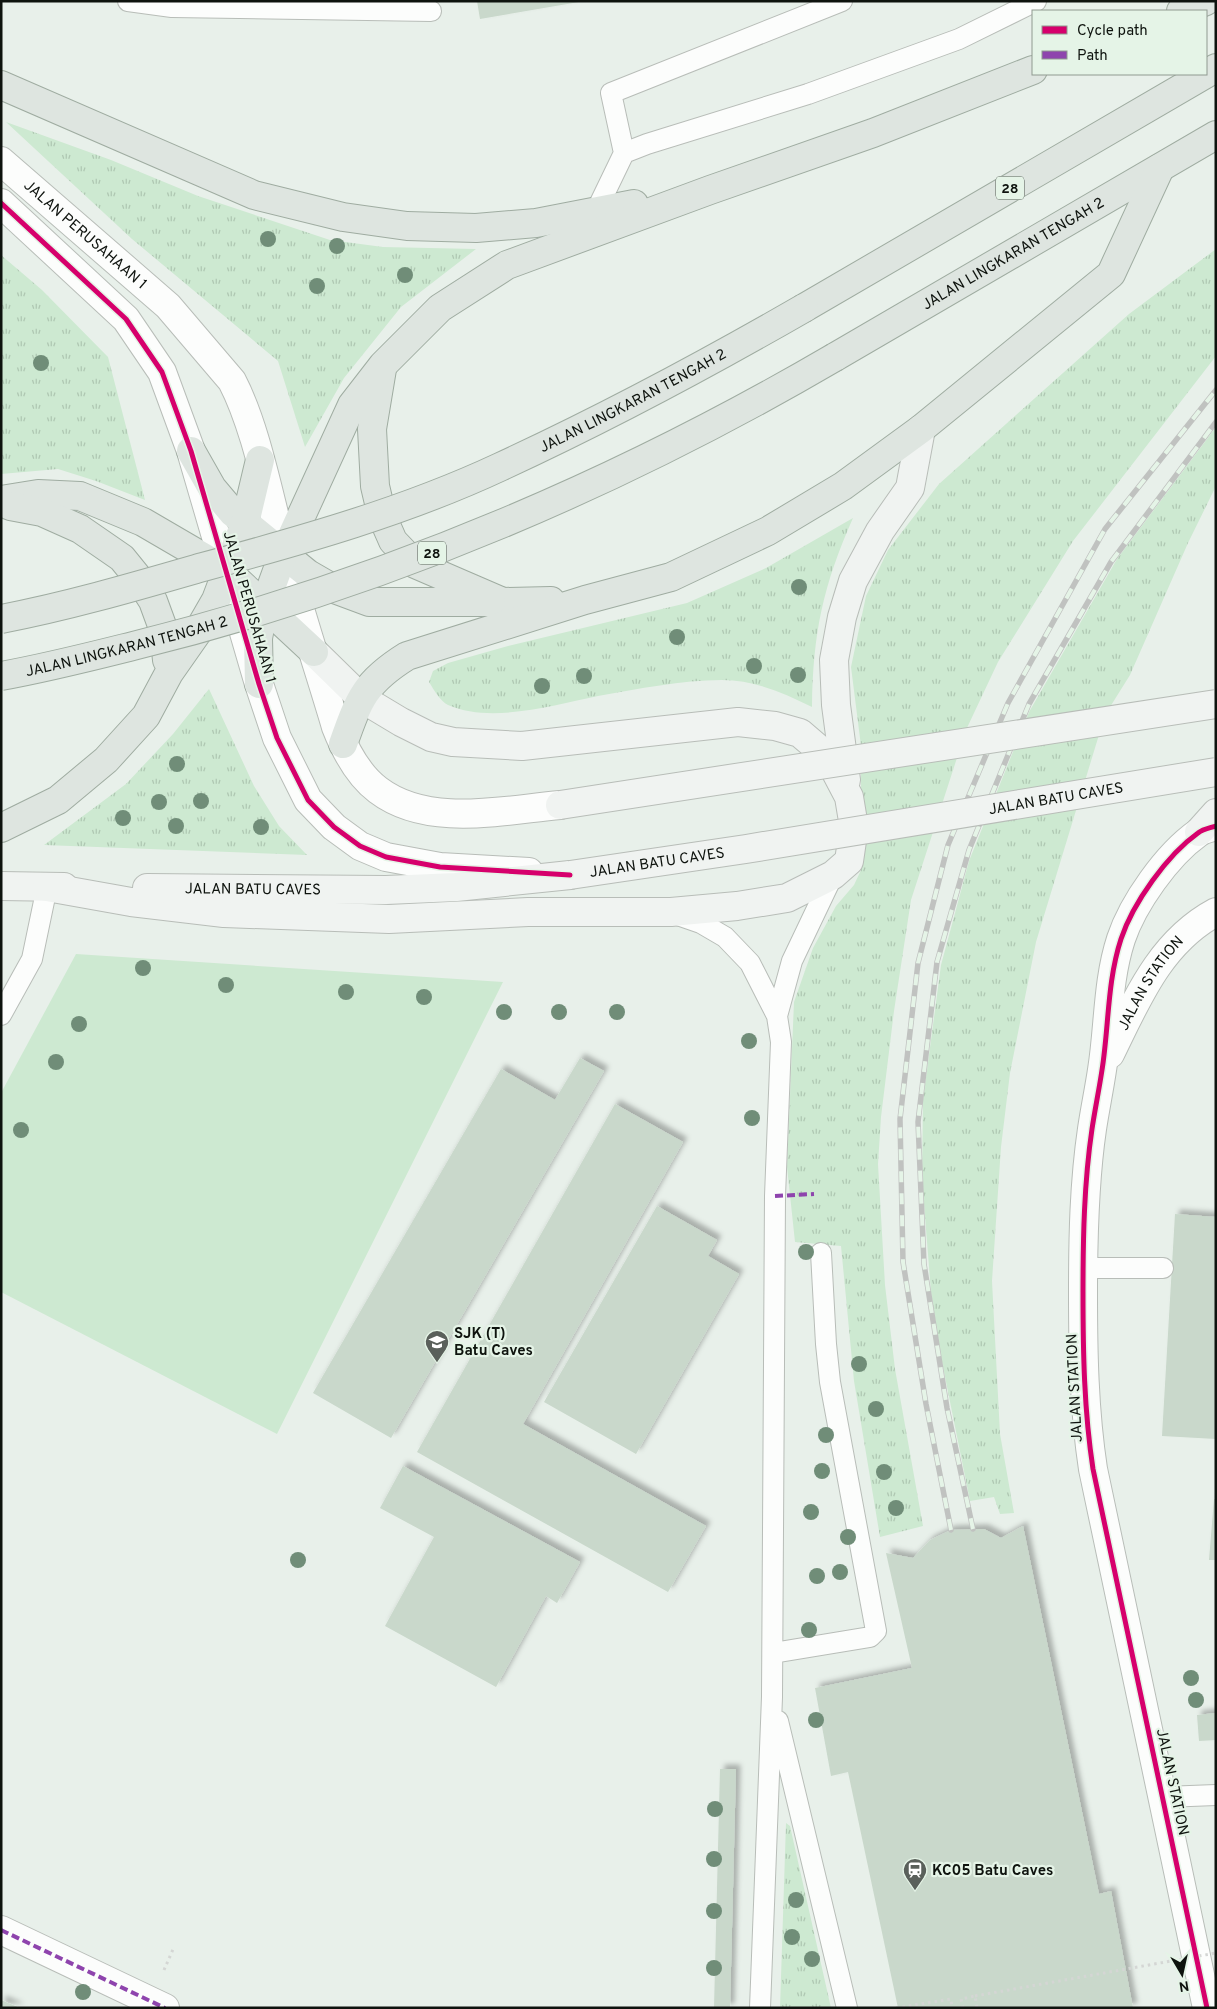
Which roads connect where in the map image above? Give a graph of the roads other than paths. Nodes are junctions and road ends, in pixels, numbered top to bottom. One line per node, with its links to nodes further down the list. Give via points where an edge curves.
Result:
1 (128, 1): 6 (lane, via 172,7)
2 (842, 1): 11 (lane, via 611,93)
3 (1036, 1): 11 (lane, via 959,39 808,94)
4 (1206, 1): 5 (highway)
5 (1183, 10)
6 (431, 11)
7 (1032, 70): 14 (highway, via 873,133)
8 (1204, 75): 29 (highway, JALAN LINGKARAN TENGAH 2 / 28, bridge, via 664,386 498,468 398,508 297,542)
9 (1, 85): 16 (highway, via 254,195 343,217 407,226 476,228 536,223)
10 (1216, 135): 13 (highway, JALAN LINGKARAN TENGAH 2 / 28)
11 (624, 153): 16 (lane)
12 (1, 161): 20 (street, JALAN PERUSAHAAN 1, via 168,306 225,370 238,393)
13 (1160, 168): 18 (highway, via 1111,274); 32 (highway, JALAN LINGKARAN TENGAH 2 / 28, bridge, via 752,405 614,474 422,557 292,602 174,636)
14 (710, 190): 16 (highway); 17 (highway, via 507,265 440,308)
15 (1, 203): 19 (street, JALAN PERUSAHAAN 1, via 126,319 162,372)
16 (596, 211)
17 (383, 365): 24 (highway, via 352,405); 27 (highway, via 372,429 375,486 382,516 393,541 415,564)
18 (920, 429): 26 (highway, via 843,486 768,531 671,577); 38 (main road, via 910,488 880,532 853,581 840,626 834,660 836,705)
19 (191, 451): 23 (highway, via 212,488); 25 (street, JALAN PERUSAHAAN 1)
20 (260, 460): 23 (highway); 24 (street, JALAN PERUSAHAAN 1)
21 (1, 500): 25 (highway, via 38,494 80,496 143,522)
22 (1, 504): 31 (highway, via 42,512 80,529 122,558 153,601 164,631)
23 (245, 523): 24 (highway); 25 (highway)
24 (284, 554): 27 (highway, via 308,574 334,589 369,602); 28 (highway); 30 (street, JALAN PERUSAHAAN 1)
25 (227, 571): 28 (highway); 31 (highway, via 216,600 197,634); 33 (street, JALAN PERUSAHAAN 1)
26 (585, 600): 27 (highway); 34 (highway, via 407,656 374,681)
27 (503, 602)
28 (264, 607): 30 (highway); 33 (highway, via 258,638)
29 (1, 619)
30 (314, 652): 34 (main road); 36 (street, JALAN PERUSAHAAN 1)
31 (169, 674): 41 (highway, via 146,716 106,760 58,800)
32 (1, 676)
33 (259, 684): 42 (street, JALAN PERUSAHAAN 1, via 277,738 308,800 334,827 360,846 386,857 440,867)
34 (361, 698): 36 (highway); 38 (main road, via 401,722 431,736 454,742 522,746 738,722 775,726 800,733 828,757)
35 (1216, 704): 39 (main road, bridge)
36 (343, 744): 39 (street, JALAN PERUSAHAAN 1, via 362,774 378,790 398,802 421,809 468,813)
37 (1216, 772): 42 (main road, JALAN BATU CAVES, bridge)
38 (848, 797): 43 (main road, via 854,827 849,861)
39 (560, 805)
40 (1210, 824): 50 (street, JALAN STATION, via 1170,859 1144,893 1122,937 1113,970)
41 (1, 828)
42 (570, 875): 45 (main road, JALAN BATU CAVES, via 386,890)
43 (833, 875): 46 (main road, via 787,898); 49 (lane, via 792,961)
44 (1, 887): 45 (main road, JALAN BATU CAVES)
45 (47, 887): 46 (main road, via 131,902 224,913 389,919 528,912); 48 (lane, via 32,959)
46 (671, 912): 49 (lane, via 726,937 750,963)
47 (1216, 912): 50 (street, JALAN STATION, via 1200,920 1168,949 1142,990)
48 (1, 1015)
49 (777, 1016): 54 (lane, via 782,1042 775,1196)
50 (1102, 1068): 52 (street, JALAN STATION, via 1084,1200)
51 (820, 1253): 54 (lane, via 830,1382 876,1631 870,1637)
52 (1084, 1268): 53 (lane); 57 (street, JALAN STATION, via 1086,1424)
53 (1163, 1268)
54 (773, 1653): 55 (lane)
55 (772, 1697): 60 (lane); 61 (lane)
56 (1216, 1795): 57 (lane)
57 (1164, 1798): 62 (street, JALAN STATION)
58 (1, 1930): 59 (street)
59 (165, 2008)
60 (760, 2008)
61 (847, 2008)
62 (1207, 2008)

